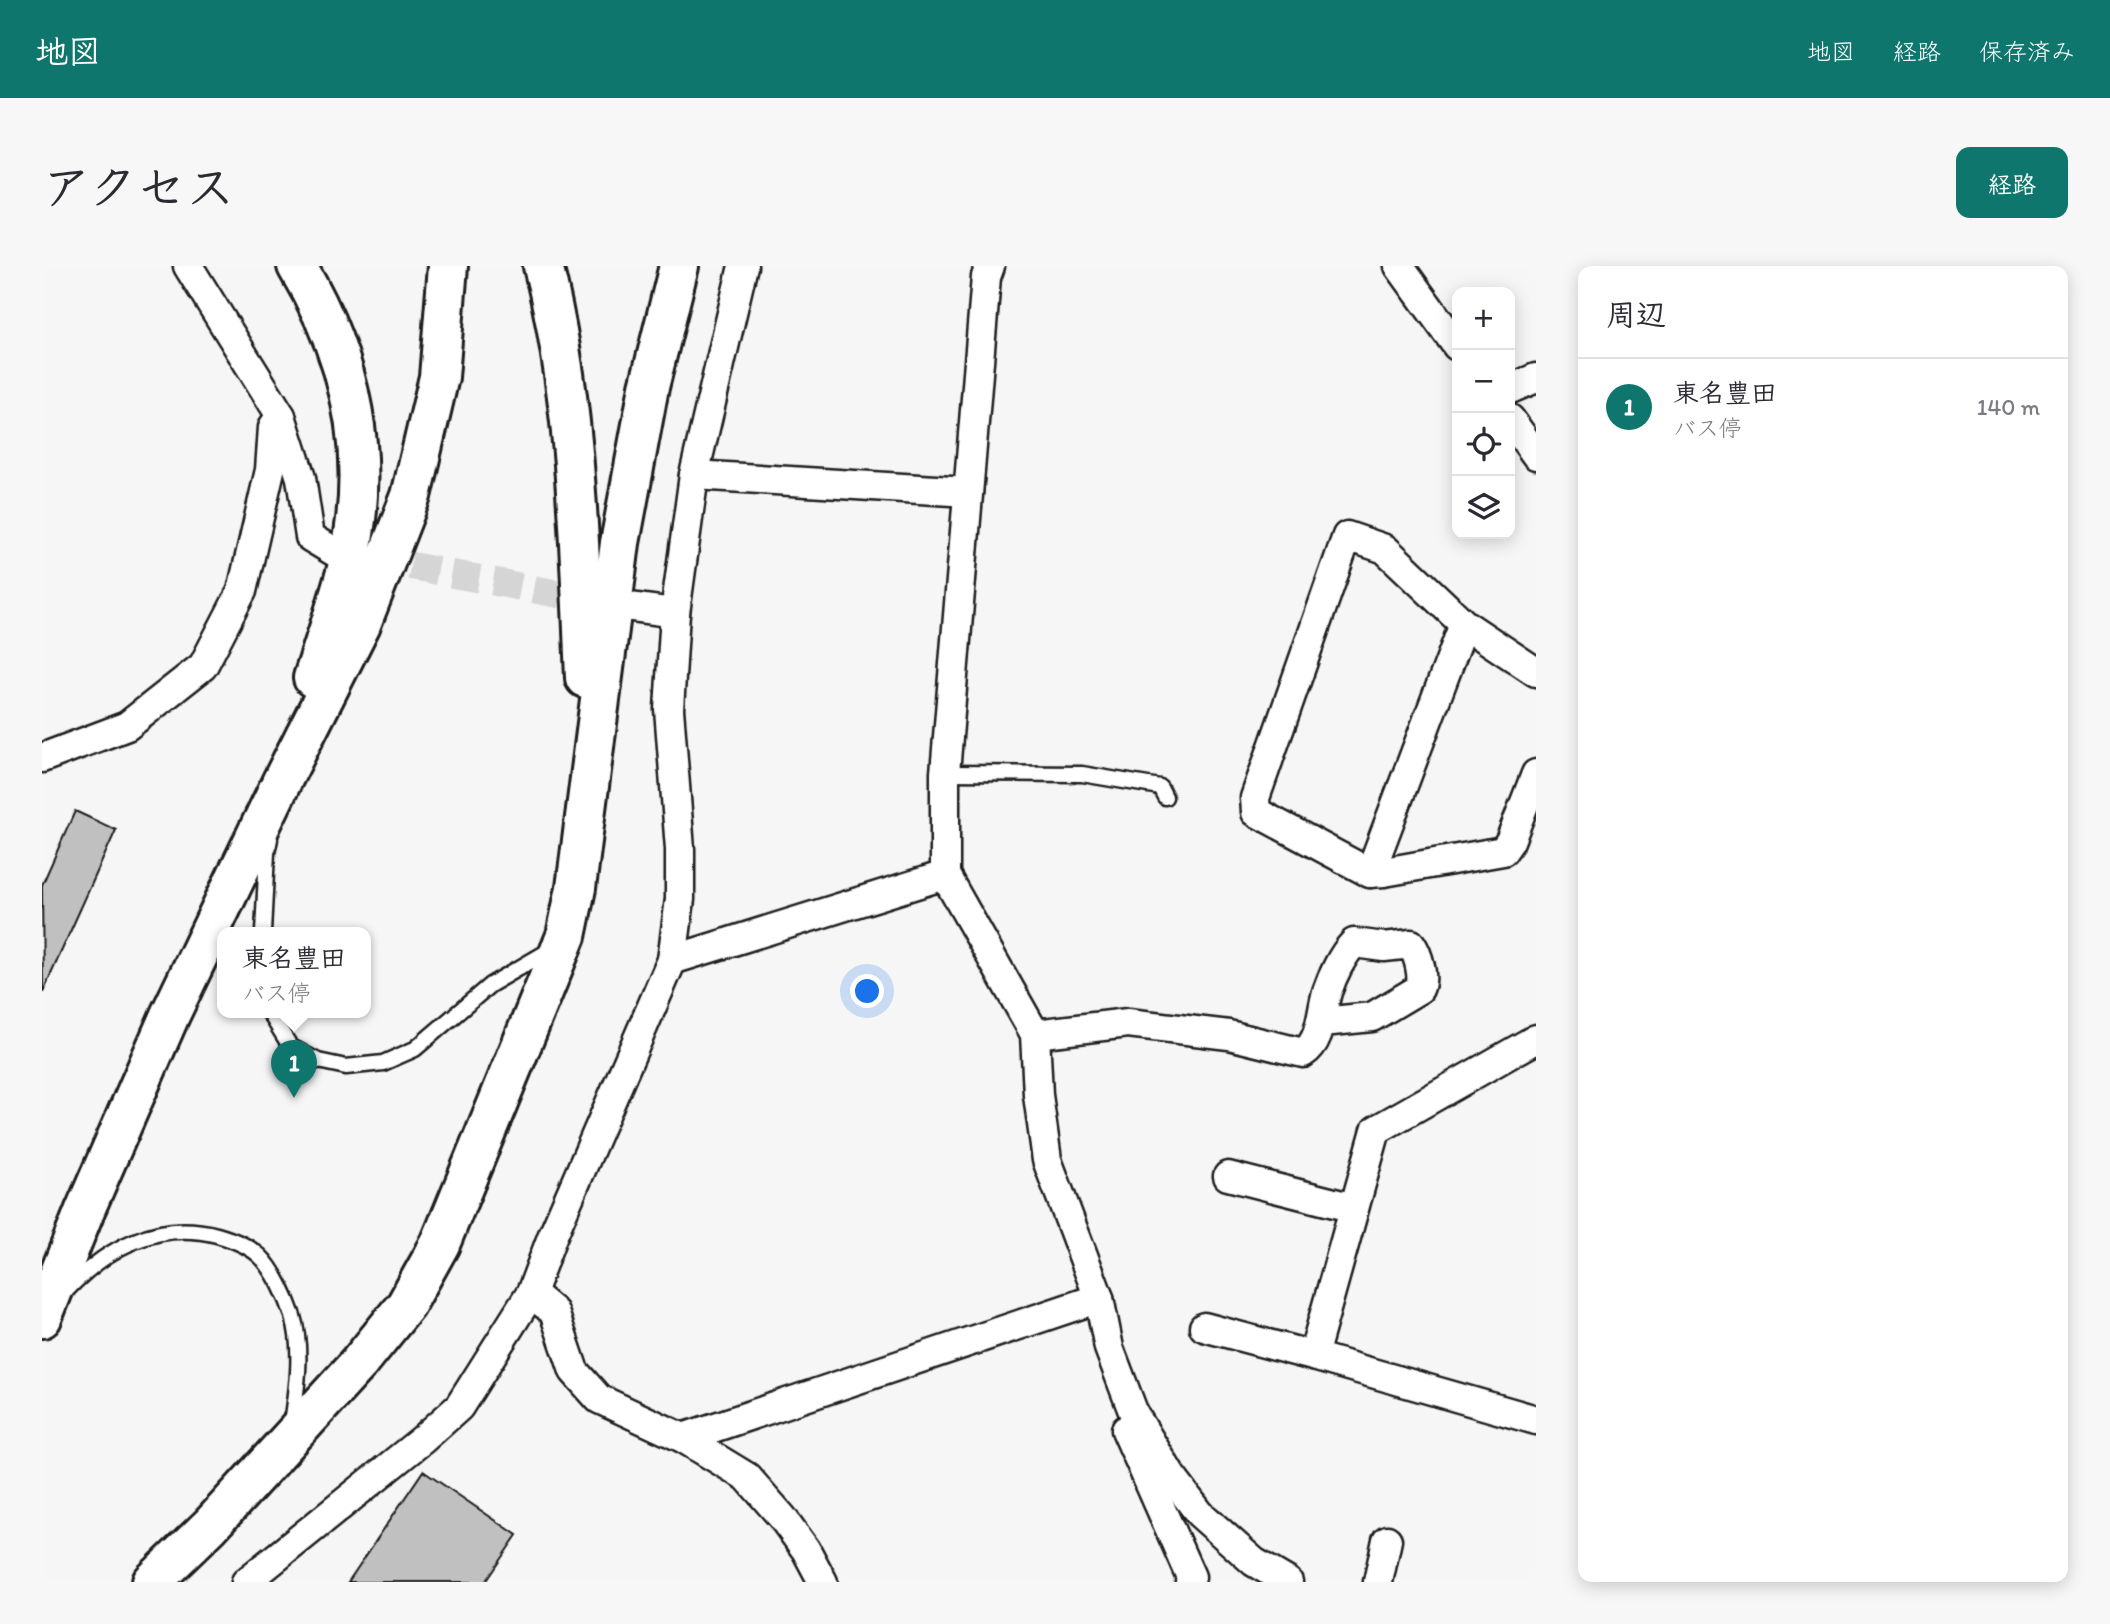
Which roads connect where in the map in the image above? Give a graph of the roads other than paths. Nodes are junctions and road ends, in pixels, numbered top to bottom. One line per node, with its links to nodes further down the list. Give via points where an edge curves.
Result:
1 (188, 266): 12 (street)
2 (297, 266): 25 (highway, via 318,302 342,361 356,426 359,488 348,564)
3 (448, 266): 25 (highway, via 439,377 411,496 361,624)
4 (543, 266): 26 (highway, via 562,364 574,473)
5 (679, 266): 26 (highway, via 649,387 620,543)
6 (743, 266): 15 (street)
7 (990, 266): 16 (street)
8 (1399, 266): 9 (street)
9 (1452, 339)
10 (1536, 378): 11 (street)
11 (1515, 387)
12 (281, 416): 17 (street, via 301,478 310,537); 22 (street, via 273,427 270,470 242,591 202,666 127,726)
13 (1515, 426): 14 (street)
14 (1536, 455)
15 (694, 475): 16 (street); 19 (street)
16 (968, 492): 23 (street)
17 (335, 552)
18 (631, 607): 19 (street)
19 (675, 613): 32 (street, via 669,709 680,900)
20 (1464, 624): 21 (street); 28 (street); 28 (street, via 1385,549 1348,536 1255,798 1256,812)
21 (1536, 672)
22 (42, 758)
23 (945, 773): 27 (lane, via 1082,774 1160,788); 29 (street)
24 (1536, 774): 28 (street, via 1503,851)
25 (282, 781): 30 (lane, via 267,853); 41 (highway, via 170,1015)
26 (590, 781): 31 (highway)
27 (1165, 797)
28 (1370, 873)
29 (945, 875): 32 (street); 35 (street)
30 (262, 927)
31 (566, 936): 33 (lane, via 550,951 490,985 415,1049 383,1063 346,1067 318,1061 290,1045); 47 (highway, via 440,1244 406,1305)
32 (672, 960): 39 (street)
33 (273, 1018)
34 (1322, 1022): 35 (street, via 1310,1049 1303,1053 1229,1035 1128,1023)
35 (1035, 1034): 40 (street, via 1047,1160)
36 (1536, 1039): 38 (street, via 1376,1130)
37 (1228, 1176): 38 (street)
38 (1354, 1208): 43 (street)
39 (531, 1293): 46 (street, via 554,1312 574,1371 599,1399); 50 (street, via 459,1407)
40 (1099, 1298): 44 (street); 46 (street)
41 (42, 1317): 47 (lane, via 108,1254 137,1239 168,1230 201,1231 233,1239 260,1256 281,1287 294,1319 298,1351)
42 (1204, 1327): 43 (street)
43 (1313, 1356): 45 (street)
44 (1120, 1379): 52 (street, via 1116,1405); 53 (street, via 1147,1437 1200,1514 1254,1562)
45 (1536, 1420)
46 (683, 1438): 51 (street, via 747,1477 798,1539)
47 (289, 1441): 49 (highway)
48 (1387, 1540): 54 (street)
49 (152, 1582)
50 (246, 1582)
51 (823, 1582)
52 (1190, 1582)
53 (1288, 1582)
54 (1378, 1582)

